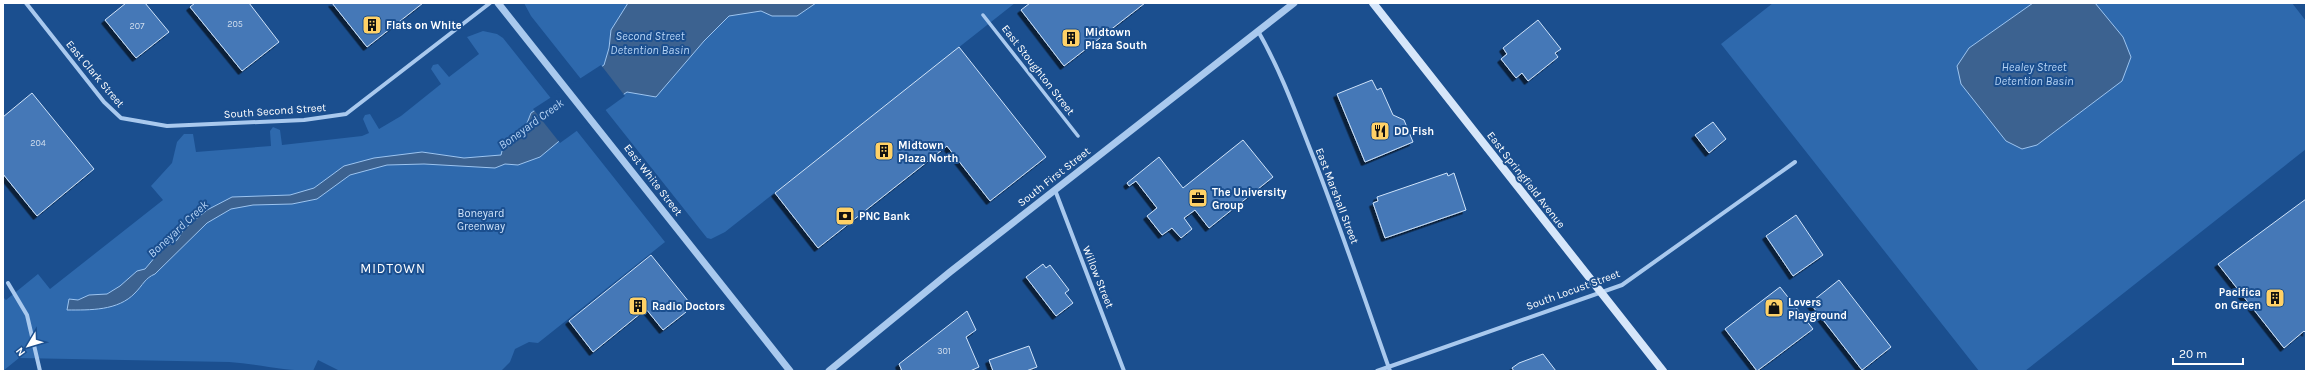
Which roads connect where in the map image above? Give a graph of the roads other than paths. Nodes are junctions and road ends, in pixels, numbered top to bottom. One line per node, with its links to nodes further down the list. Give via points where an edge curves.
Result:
1 (26, 3): 8 (street, East Clark Street, via 104,102 121,118)
2 (490, 3): 8 (street, South Second Street, via 346,114 304,120)
3 (498, 3): 16 (street, East White Street)
4 (1294, 3): 7 (street, South First Street)
5 (1373, 3): 13 (main road, East Springfield Avenue)
6 (983, 15): 9 (street, East Stoughton Street)
7 (1258, 31): 11 (street, South First Street); 14 (street, East Marshall Street, via 1273,58 1294,108 1353,261)
8 (167, 126)
9 (1078, 136)
10 (1795, 162): 13 (street, South Locust Street, via 1622,284)
11 (1055, 190): 17 (street, South First Street); 18 (street, Willow Street)
12 (8, 283): 15 (street, via 27,315)
13 (1601, 292): 14 (street, South Locust Street); 20 (main road, East Springfield Avenue)
14 (1390, 369): 19 (street, South Locust Street)
15 (40, 371)
16 (790, 371)
17 (829, 371)
18 (1124, 371)
19 (1377, 371)
20 (1663, 371)

